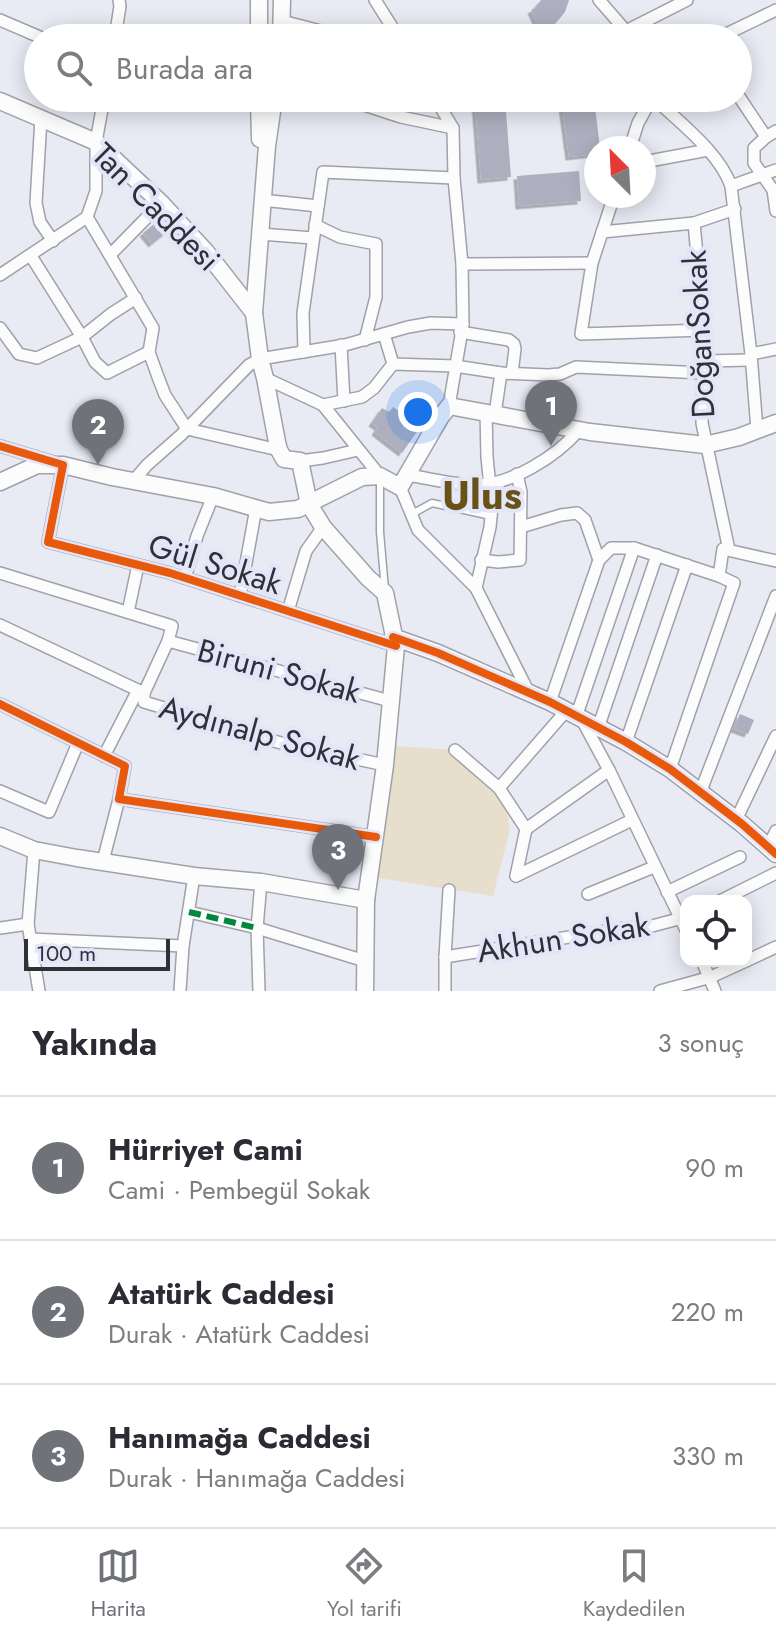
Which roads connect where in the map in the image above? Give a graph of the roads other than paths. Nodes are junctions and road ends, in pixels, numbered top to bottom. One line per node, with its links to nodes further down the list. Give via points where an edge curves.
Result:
1 (119, 0): 9 (street)
2 (259, 0): 10 (main road)
3 (282, 0): 11 (main road)
4 (599, 0): 13 (street)
5 (687, 0): 14 (street)
6 (380, 3): 12 (street)
7 (776, 10): 15 (street)
8 (0, 20): 16 (street)
9 (117, 24)
10 (259, 24)
11 (281, 24)
12 (391, 24)
13 (620, 24)
14 (646, 24)
15 (747, 24)
16 (24, 30)
17 (0, 101): 18 (main road, Tan Caddesi)
18 (24, 111)
19 (27, 112): 28 (main road, Tan Caddesi)
20 (101, 112): 32 (street)
21 (259, 112): 40 (main road)
22 (272, 112): 40 (main road)
23 (386, 112): 29 (street)
24 (443, 112): 29 (street)
25 (645, 112): 31 (street)
26 (668, 112): 33 (street)
27 (752, 112): 30 (street)
28 (41, 118): 32 (main road, Tan Caddesi); 51 (street, via 36,203 40,222)
29 (453, 128): 37 (street)
30 (771, 134): 36 (street, via 754,148 754,163)
31 (634, 136)
32 (96, 142): 41 (main road, Tan Caddesi); 46 (street, via 96,191)
33 (708, 150): 34 (street); 38 (street)
34 (656, 160)
35 (776, 170): 36 (street)
36 (762, 175): 38 (street); 39 (street)
37 (454, 178): 42 (street, via 323,172); 55 (street)
38 (731, 186): 44 (street)
39 (774, 192): 45 (street)
40 (262, 198): 42 (street); 50 (main road)
41 (161, 203): 52 (street); 58 (main road, Tan Caddesi)
42 (318, 206): 48 (street)
43 (610, 208): 49 (street)
44 (735, 209): 47 (street); 69 (street)
45 (776, 211)
46 (87, 217): 51 (street); 52 (street)
47 (694, 223): 49 (street); 61 (street, DoğanSokak)
48 (314, 231): 50 (street); 64 (street, via 376,244 376,297); 68 (street, via 303,313)
49 (602, 232): 54 (street)
50 (260, 234): 58 (main road)
51 (53, 241): 53 (street)
52 (110, 255): 57 (street)
53 (31, 256): 56 (street); 63 (street)
54 (592, 263): 55 (street); 61 (street, via 581,334)
55 (462, 264): 60 (street)
56 (0, 275)
57 (136, 298): 63 (street); 67 (street, via 153,328)
58 (254, 313): 70 (main road)
59 (0, 328): 63 (street, via 19,354 37,358)
60 (462, 328): 62 (street, via 431,323); 72 (street); 74 (street, via 514,344)
61 (704, 330): 73 (street, DoğanSokak)
62 (384, 334): 64 (street); 71 (street)
63 (82, 337): 67 (street, via 107,373)
64 (365, 340): 65 (street)
65 (341, 345): 68 (street); 76 (street)
66 (776, 349): 69 (street)
67 (149, 352): 81 (street, via 165,395)
68 (304, 352): 70 (street)
69 (751, 357): 73 (street); 83 (street)
70 (260, 359): 75 (main road); 81 (street)
71 (393, 364): 72 (street); 76 (street, via 374,388)
72 (455, 366): 74 (street); 78 (street)
73 (703, 367): 74 (street); 84 (street, DoğanSokak)
74 (506, 373): 79 (street)
75 (265, 378): 77 (street); 86 (main road)
76 (344, 401): 77 (street)
77 (323, 405): 87 (street)
78 (449, 406): 79 (main road); 93 (main road)
79 (490, 413): 82 (main road); 95 (street)
80 (776, 423): 83 (main road)
81 (187, 429): 86 (street); 92 (street)
82 (579, 430): 84 (main road); 90 (street, via 545,460)
83 (757, 430): 84 (main road)
84 (705, 445): 104 (street, DoğanSokak)
85 (0, 446): 89 (street)
86 (279, 450): 88 (main road, via 284,459)
87 (358, 450): 88 (street); 91 (street)
88 (300, 461): 97 (main road)
89 (63, 465): 92 (main road); 94 (main road, via 37,465); 109 (street, Gül Sokak, via 48,542)
90 (517, 474): 95 (street); 102 (street)
91 (380, 476): 93 (main road); 97 (main road, via 362,477); 115 (lane)
92 (134, 480): 96 (main road)
93 (403, 481): 95 (street); 99 (street)
94 (0, 482)
95 (490, 483): 100 (street)
96 (213, 496): 98 (main road); 113 (street)
97 (309, 504): 98 (main road, via 284,511); 101 (main road)
98 (256, 508): 116 (street)
99 (412, 514): 100 (lane, via 432,503); 114 (street, via 418,530)
100 (491, 516): 106 (street)
101 (323, 527): 115 (main road); 118 (street, via 306,551)
102 (521, 527): 106 (street, via 520,560); 107 (street, via 577,513 585,520)
103 (634, 548): 105 (street); 107 (street, via 611,548); 128 (street)
104 (726, 550): 108 (street); 112 (street)
105 (657, 555): 110 (street); 129 (street)
106 (481, 560): 114 (street)
107 (599, 560): 126 (street)
108 (776, 561)
109 (138, 565): 113 (street, Gül Sokak); 119 (street)
110 (687, 565): 112 (street); 131 (street)
111 (0, 573): 119 (street, Biruni Sokak)
112 (719, 576): 136 (street, via 734,583)
113 (185, 578): 116 (street, Gül Sokak)
114 (476, 588): 124 (street)
115 (385, 593): 122 (main road)
116 (240, 596): 118 (street, Gül Sokak)
117 (776, 596): 140 (street)
118 (288, 611): 122 (street, Gül Sokak)
119 (128, 612): 121 (street, Biruni Sokak, via 172,626)
120 (0, 625): 123 (street)
121 (168, 641): 123 (street); 125 (street, Biruni Sokak)
122 (394, 641): 124 (main road, via 438,653); 125 (main road)
123 (141, 692): 134 (street); 135 (street, Aydınalp Sokak, via 144,702 281,743)
124 (529, 694): 126 (main road)
125 (390, 701): 135 (main road)
126 (550, 702): 128 (main road)
127 (0, 704): 132 (street)
128 (575, 716): 129 (main road); 137 (street); 138 (street)
129 (598, 728): 131 (main road)
130 (776, 736): 143 (street)
131 (626, 742): 136 (main road)
132 (78, 743): 134 (street); 139 (street, via 49,812)
133 (455, 750): 138 (street)
134 (104, 756): 141 (street, via 125,766)
135 (385, 765): 147 (main road)
136 (670, 769): 140 (main road)
137 (609, 770): 142 (street); 144 (street)
138 (499, 788): 144 (street)
139 (0, 791)
140 (700, 793): 143 (main road)
141 (119, 799): 147 (street); 151 (street)
142 (632, 820): 144 (street, via 516,876); 152 (street)
143 (736, 820): 149 (main road)
144 (526, 829)
145 (776, 831): 149 (street)
146 (0, 836): 148 (main road)
147 (376, 837): 160 (main road)
148 (34, 850): 151 (main road); 164 (street)
149 (772, 850)
150 (740, 857): 157 (street)
151 (103, 861): 154 (main road)
152 (654, 867): 157 (street); 158 (street)
153 (776, 873): 159 (street)
154 (194, 876): 155 (main road); 161 (street)
155 (261, 882): 160 (main road); 166 (street)
156 (449, 890): 170 (street)
157 (667, 892): 162 (street)
158 (588, 894)
159 (732, 895)
160 (366, 900): 172 (main road)
161 (189, 912): 166 (street); 168 (street)
162 (680, 915)
163 (680, 922): 170 (street, Akhun Sokak)
164 (28, 924): 165 (street); 167 (street)
165 (0, 928)
166 (257, 928): 172 (street); 178 (street)
167 (30, 939): 168 (street); 176 (street)
168 (183, 946): 177 (street)
169 (776, 947): 171 (street)
170 (445, 957): 180 (street)
171 (752, 958)
172 (365, 961): 179 (main road)
173 (705, 967): 175 (street)
174 (733, 967): 175 (street)
175 (711, 977): 181 (street); 182 (street)
176 (39, 991)
177 (180, 991)
178 (259, 991)
179 (365, 991)
180 (445, 991)
181 (660, 991)
182 (715, 991)

